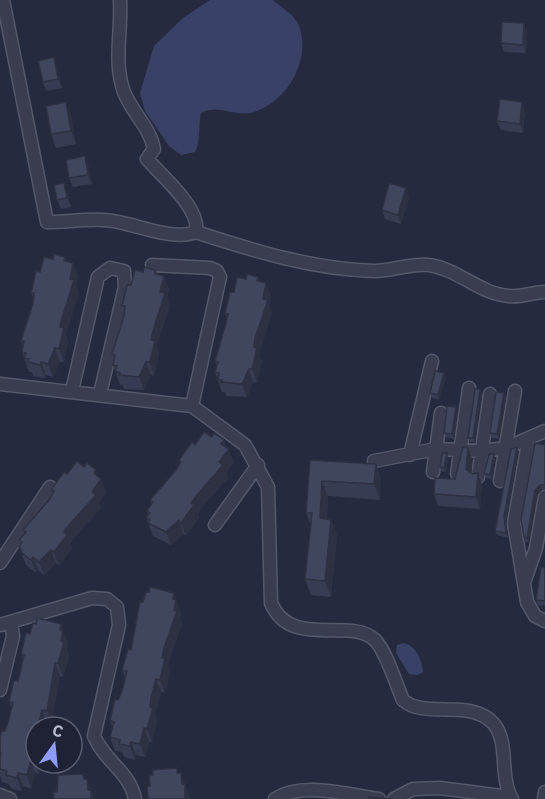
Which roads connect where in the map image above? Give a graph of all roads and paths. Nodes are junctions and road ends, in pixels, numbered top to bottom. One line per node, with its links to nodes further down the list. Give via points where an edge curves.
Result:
1 (3, 0): 3 (street, via 48,222 105,220 151,230)
2 (120, 0): 3 (street, via 118,60 125,94 151,135 154,149 147,159 193,211)
3 (196, 232): 5 (street, via 256,252 328,268 377,271 426,264 445,268 510,297)
4 (152, 265): 13 (street, via 210,268 220,276)
5 (545, 292)
6 (432, 361): 21 (street)
7 (0, 384): 9 (street)
8 (469, 388): 19 (street)
9 (72, 391): 11 (street); 11 (street, via 99,277 110,268 124,271 125,286)
10 (515, 391): 17 (street)
11 (100, 394): 13 (street)
12 (490, 394): 20 (street)
13 (192, 406): 23 (street, via 245,446)
14 (441, 413): 18 (street)
15 (545, 431): 16 (street)
16 (529, 438): 17 (street); 32 (street, via 514,523)
17 (506, 448): 20 (street); 27 (street)
18 (436, 449): 19 (street); 21 (street); 24 (street)
19 (460, 451): 20 (street); 25 (street)
20 (482, 451): 26 (street)
21 (410, 455): 22 (street)
22 (374, 461)
23 (258, 465): 30 (street); 36 (street, via 270,499 271,603 282,622 296,627 368,634 378,643 407,704 473,712)
24 (433, 472)
25 (457, 474)
26 (478, 477)
27 (500, 480)
28 (50, 487): 31 (street)
29 (545, 497): 32 (street, via 536,548)
30 (215, 525)
31 (0, 563)
32 (524, 582): 33 (street, via 527,602 535,616)
33 (545, 621)
34 (5, 623): 35 (street, via 14,636); 42 (street, via 92,598 107,599 117,607 118,635 94,736 100,751 132,784)
35 (0, 690)
36 (494, 725): 37 (street); 40 (street, via 503,740)
37 (480, 729)
38 (545, 792): 46 (street)
39 (0, 795): 41 (street)
40 (511, 798): 45 (street, via 413,789)
41 (10, 799)
42 (135, 799)
43 (274, 799): 44 (street, via 309,790)
44 (379, 799)
45 (394, 799)
46 (544, 799)

